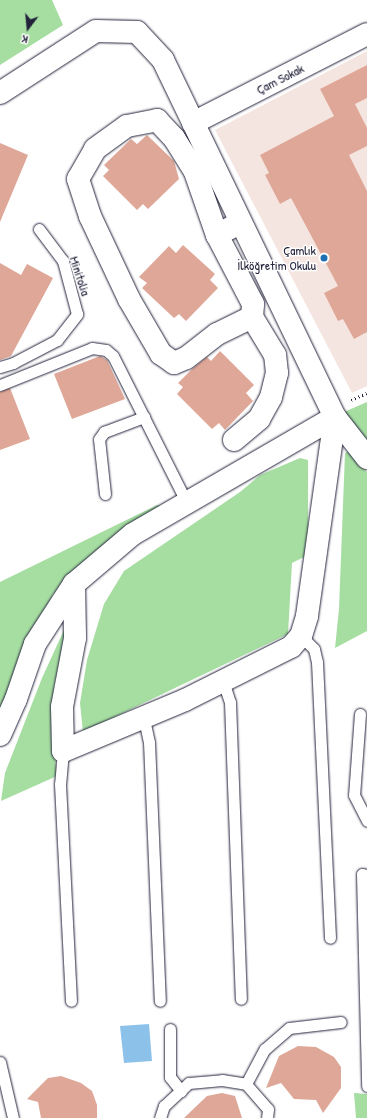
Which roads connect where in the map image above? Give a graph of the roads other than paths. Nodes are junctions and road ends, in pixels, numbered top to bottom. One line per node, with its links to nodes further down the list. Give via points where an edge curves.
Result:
1 (367, 34): 3 (street, Çam Sokak)
2 (0, 93): 3 (street, via 96,31 137,32 163,60)
3 (193, 123): 4 (street)
4 (240, 223): 6 (street); 10 (street)
5 (39, 230): 8 (lane, Minitolia, via 63,261 77,314 57,340 14,363)
6 (217, 235): 7 (street, via 253,304); 7 (street, via 195,172 174,138 157,120 127,126 95,149 78,179 90,216 129,299 161,354 174,363 186,358 217,334)
7 (252, 317): 12 (street, via 275,354 277,373 271,397 259,419)
8 (0, 367)
9 (0, 385): 11 (lane, via 99,348 113,356)
10 (335, 416): 13 (street); 15 (street); 17 (street, via 307,616)
11 (144, 417): 14 (lane, via 104,432 99,439); 15 (lane)
12 (234, 440)
13 (367, 458)
14 (105, 494)
15 (187, 503): 16 (street, via 133,534)
16 (74, 584): 21 (street, via 35,644 16,699); 22 (street, via 75,638 62,707)
17 (301, 636): 18 (street, via 291,647); 25 (lane, via 314,649 317,662)
18 (223, 681): 20 (street); 26 (lane, via 230,702)
19 (360, 714): 23 (lane, via 354,795)
20 (144, 719): 22 (street); 28 (lane, via 149,742)
21 (0, 735)
22 (63, 751): 27 (lane, via 60,784)
23 (367, 821)
24 (367, 875): 33 (lane, via 362,874)
25 (330, 938)
26 (241, 999)
27 (71, 1001)
28 (160, 1001)
29 (341, 1022): 32 (lane, via 289,1028 265,1049)
30 (170, 1029): 34 (lane, via 170,1077)
31 (0, 1062): 35 (lane)
32 (246, 1084): 34 (lane, via 222,1080 189,1083); 37 (lane, via 268,1109)
33 (367, 1086)
34 (181, 1091): 36 (lane, via 164,1106)
35 (13, 1118)
36 (160, 1118)
37 (267, 1118)

